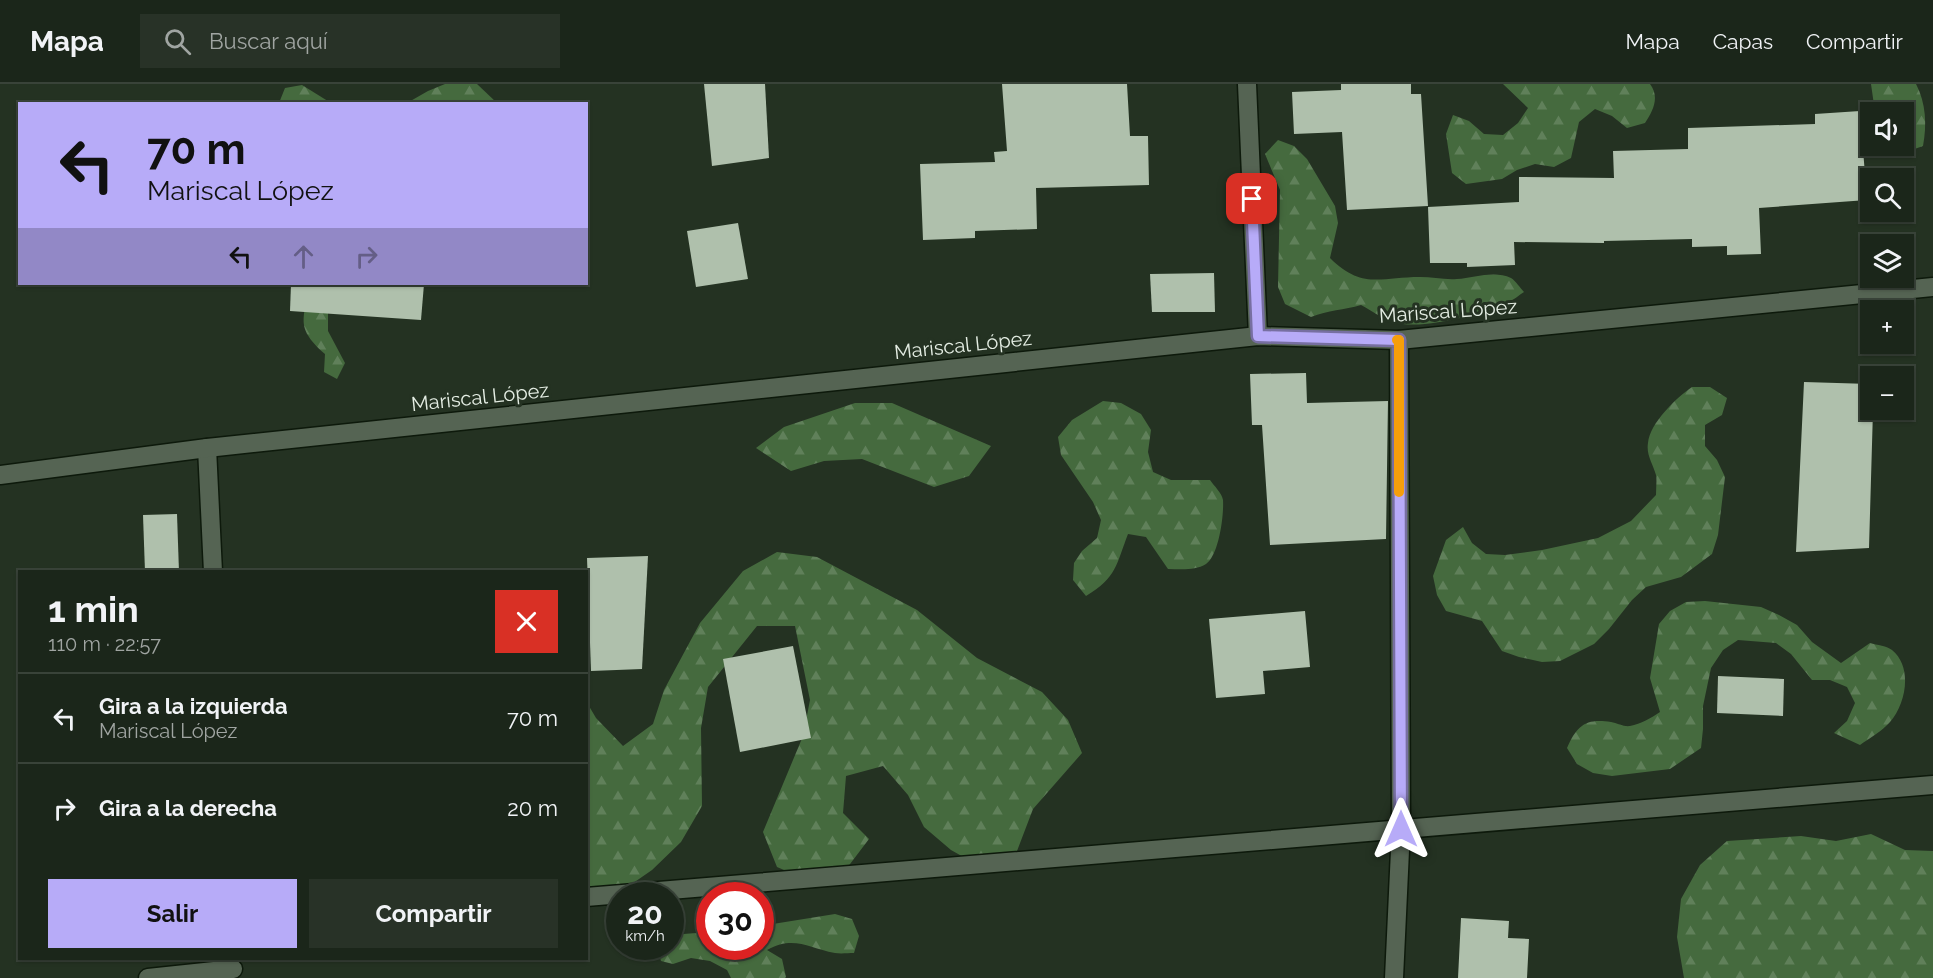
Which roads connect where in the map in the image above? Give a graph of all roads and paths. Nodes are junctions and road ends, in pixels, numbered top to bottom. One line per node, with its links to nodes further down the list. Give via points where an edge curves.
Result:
1 (1247, 84): 3 (street)
2 (1933, 286): 4 (street, Mariscal López)
3 (1258, 336): 4 (street, Mariscal López); 5 (street, Mariscal López)
4 (1399, 340): 9 (street)
5 (207, 448): 6 (street, Mariscal López); 7 (street)
6 (0, 475)
7 (213, 570)
8 (1933, 785): 9 (street)
9 (1401, 829): 10 (street); 13 (street)
10 (588, 897)
11 (233, 968): 12 (street)
12 (148, 978)
13 (1394, 978)

